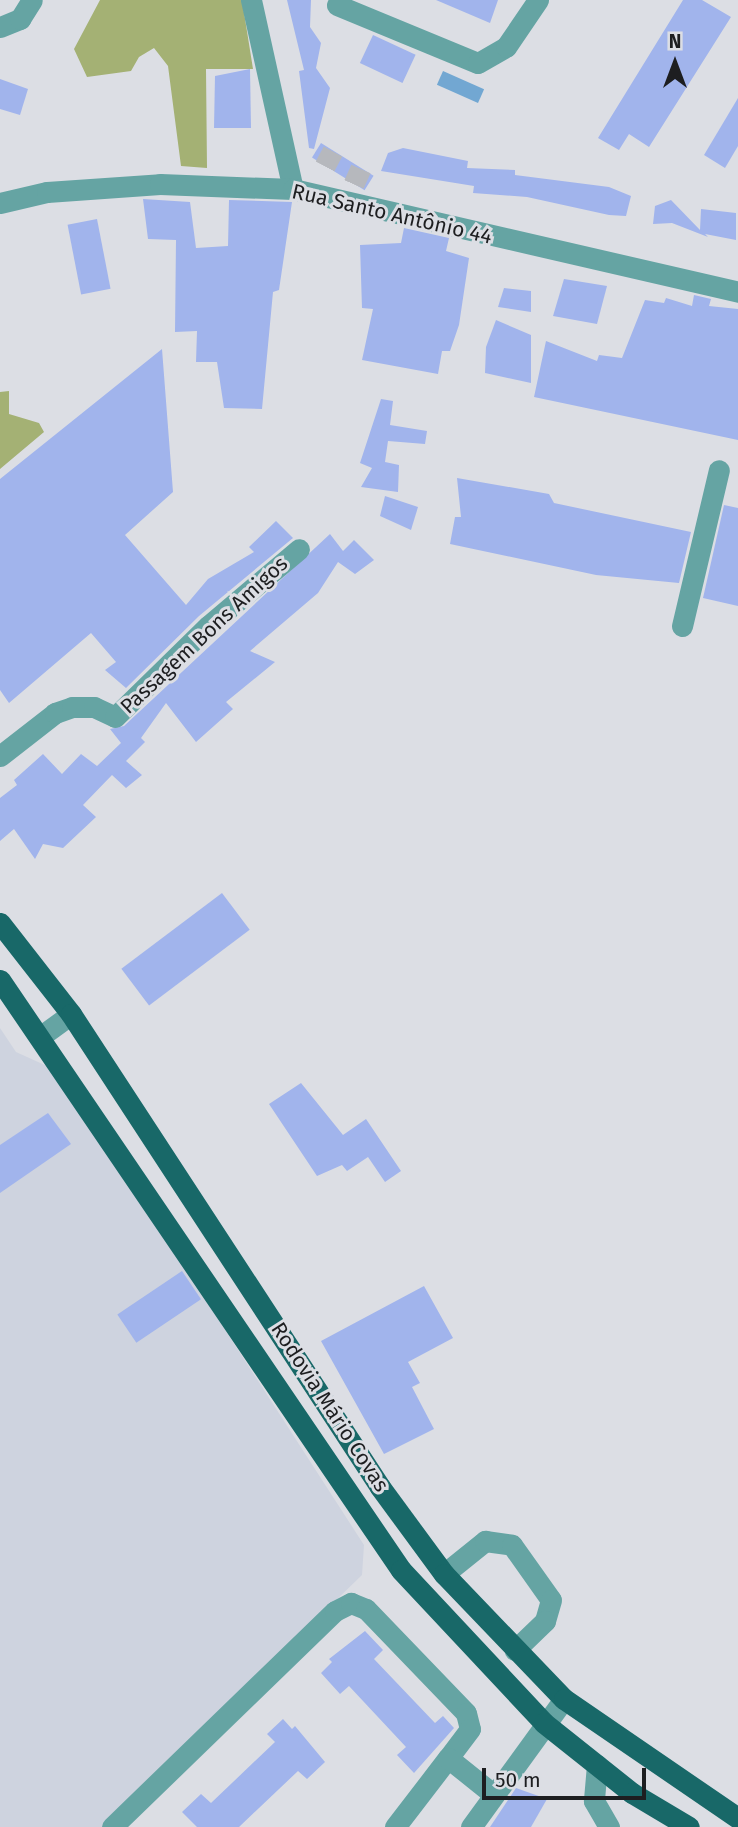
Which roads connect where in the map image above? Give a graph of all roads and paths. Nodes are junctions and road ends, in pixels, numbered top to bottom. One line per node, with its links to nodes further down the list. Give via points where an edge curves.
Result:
1 (32, 0): 5 (street, via 20,19)
2 (251, 0): 6 (street)
3 (538, 0): 4 (street, via 506,47 478,63)
4 (337, 5)
5 (0, 27)
6 (293, 189): 7 (street, Rua Santo Antônio 44, via 160,184 47,192); 8 (street, Rua Santo Antônio 44)
7 (0, 203)
8 (738, 292)
9 (719, 470): 11 (street)
10 (299, 549): 12 (street, Passagem Bons Amigos, via 208,626 116,717 94,707 72,707 55,713)
11 (682, 626)
12 (0, 756)
13 (0, 923): 15 (main road, Rodovia Mário Covas)
14 (0, 980): 16 (main road, Rodovia Mário Covas)
15 (71, 1014): 16 (street); 17 (main road, Rodovia Mário Covas, via 380,1487)
16 (41, 1036): 20 (main road, Rodovia Mário Covas, via 362,1519 409,1579)
17 (444, 1574): 18 (main road, Rodovia Mário Covas); 18 (street, via 485,1541 512,1545 551,1600 545,1621)
18 (515, 1650): 19 (main road, Rodovia Mário Covas)
19 (564, 1699): 20 (street); 24 (main road, Rodovia Mário Covas)
20 (544, 1723): 22 (main road, Rodovia Mário Covas); 23 (street)
21 (448, 1758): 23 (street); 25 (street, via 470,1729 466,1713 366,1609 351,1603 335,1611); 26 (street)
22 (597, 1765): 28 (street, via 594,1801); 29 (main road, Rodovia Mário Covas)
23 (493, 1794): 27 (street)
24 (738, 1818)
25 (112, 1827)
26 (396, 1827)
27 (471, 1827)
28 (608, 1827)
29 (690, 1827)

